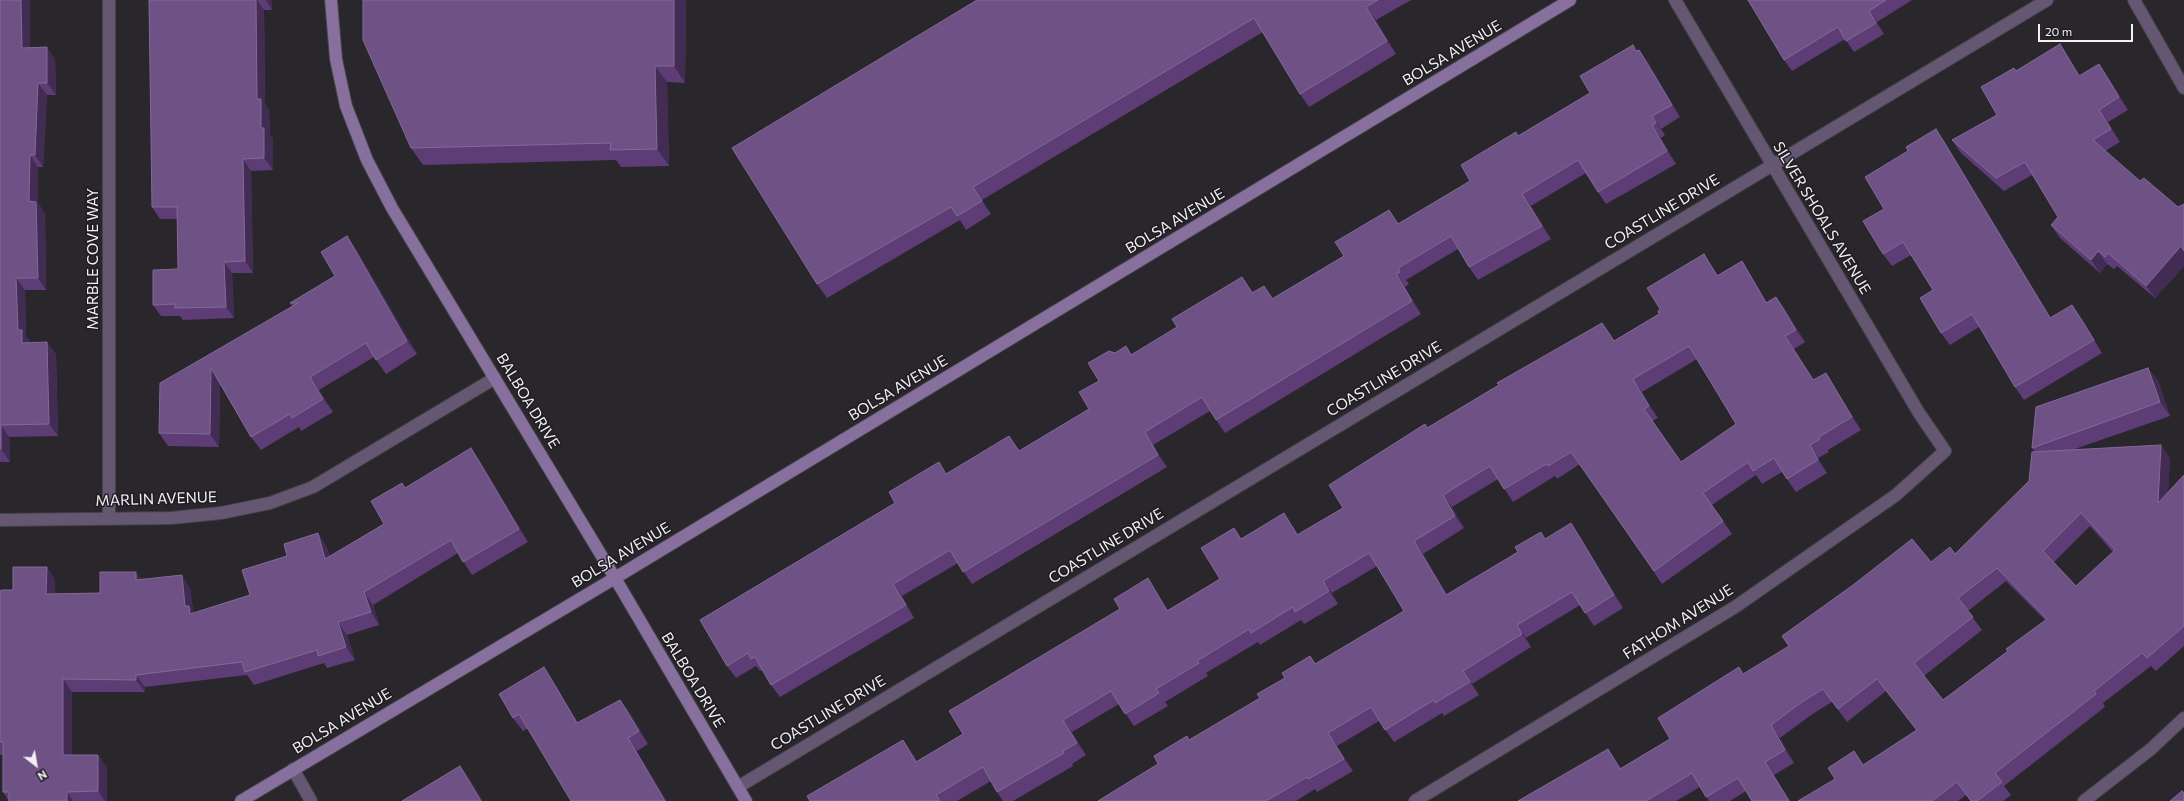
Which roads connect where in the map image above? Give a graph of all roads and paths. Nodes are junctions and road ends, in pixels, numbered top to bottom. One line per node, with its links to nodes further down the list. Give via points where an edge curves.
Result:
1 (109, 0): 11 (street, MARBLE COVE WAY)
2 (331, 0): 9 (main road, BALBOA DRIVE, via 336,59 346,106 367,160 392,208)
3 (1570, 0): 13 (main road, BOLSA AVENUE)
4 (1675, 0): 8 (street, SILVER SHOALS AVENUE)
5 (2047, 0): 8 (street, COASTLINE DRIVE)
6 (2134, 0): 7 (street)
7 (2184, 88)
8 (1772, 165): 10 (street, SILVER SHOALS AVENUE); 16 (street, COASTLINE DRIVE)
9 (495, 378): 11 (street, MARLIN AVENUE, via 313,487 270,503 221,514 171,518); 13 (main road, BALBOA DRIVE)
10 (1944, 451): 20 (street, FATHOM AVENUE, via 1896,495 1735,607)
11 (109, 517): 12 (street, MARLIN AVENUE)
12 (0, 520)
13 (615, 578): 15 (main road, BOLSA AVENUE); 16 (main road, BALBOA DRIVE)
14 (2184, 718): 21 (street, via 2151,749)
15 (293, 769): 17 (main road, BOLSA AVENUE); 18 (street)
16 (738, 787): 19 (main road, BALBOA DRIVE)
17 (241, 801)
18 (311, 801)
19 (746, 801)
20 (1415, 801)
21 (2084, 801)

